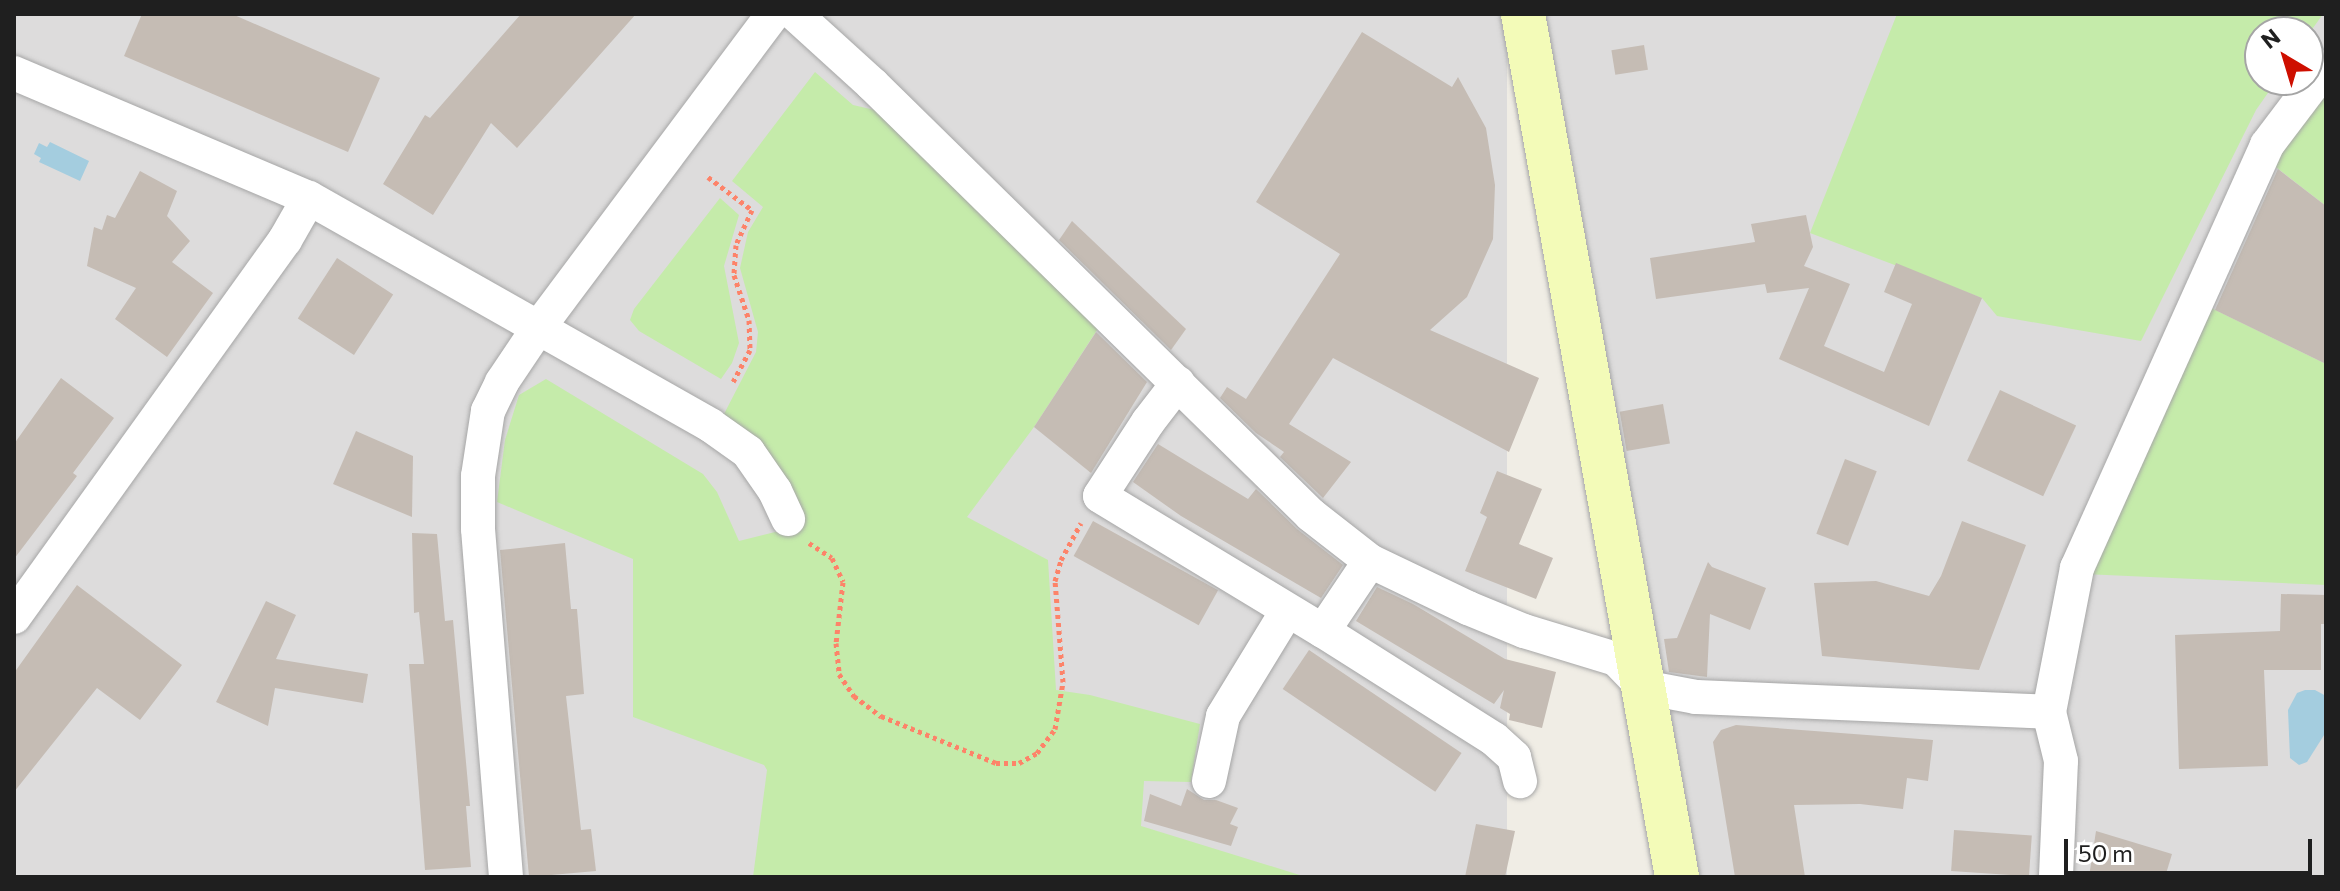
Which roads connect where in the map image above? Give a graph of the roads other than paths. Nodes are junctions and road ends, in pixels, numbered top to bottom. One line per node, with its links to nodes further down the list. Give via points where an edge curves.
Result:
1 (773, 14): 7 (street)
2 (795, 14): 8 (street)
3 (1523, 14): 14 (main road)
4 (2326, 67): 15 (street, via 2267,145 2077,568)
5 (14, 73): 6 (street)
6 (309, 198): 7 (street); 12 (street, via 285,240)
7 (539, 327): 9 (street, via 748,452); 18 (street, via 488,411 478,476)
8 (1178, 383): 10 (street, via 1311,515); 11 (street, via 1100,496)
9 (796, 529)
10 (1370, 561): 13 (street); 14 (street, via 1496,619 1616,659)
11 (1287, 611): 13 (street); 16 (street, via 1223,716)
12 (14, 617)
13 (1323, 631): 17 (street, via 1494,739 1514,757)
14 (1643, 687): 15 (street, via 1696,697); 19 (main road)
15 (2049, 712): 20 (street, via 2061,761)
16 (1209, 781)
17 (1520, 781)
18 (506, 877)
19 (1677, 877)
20 (2056, 877)

